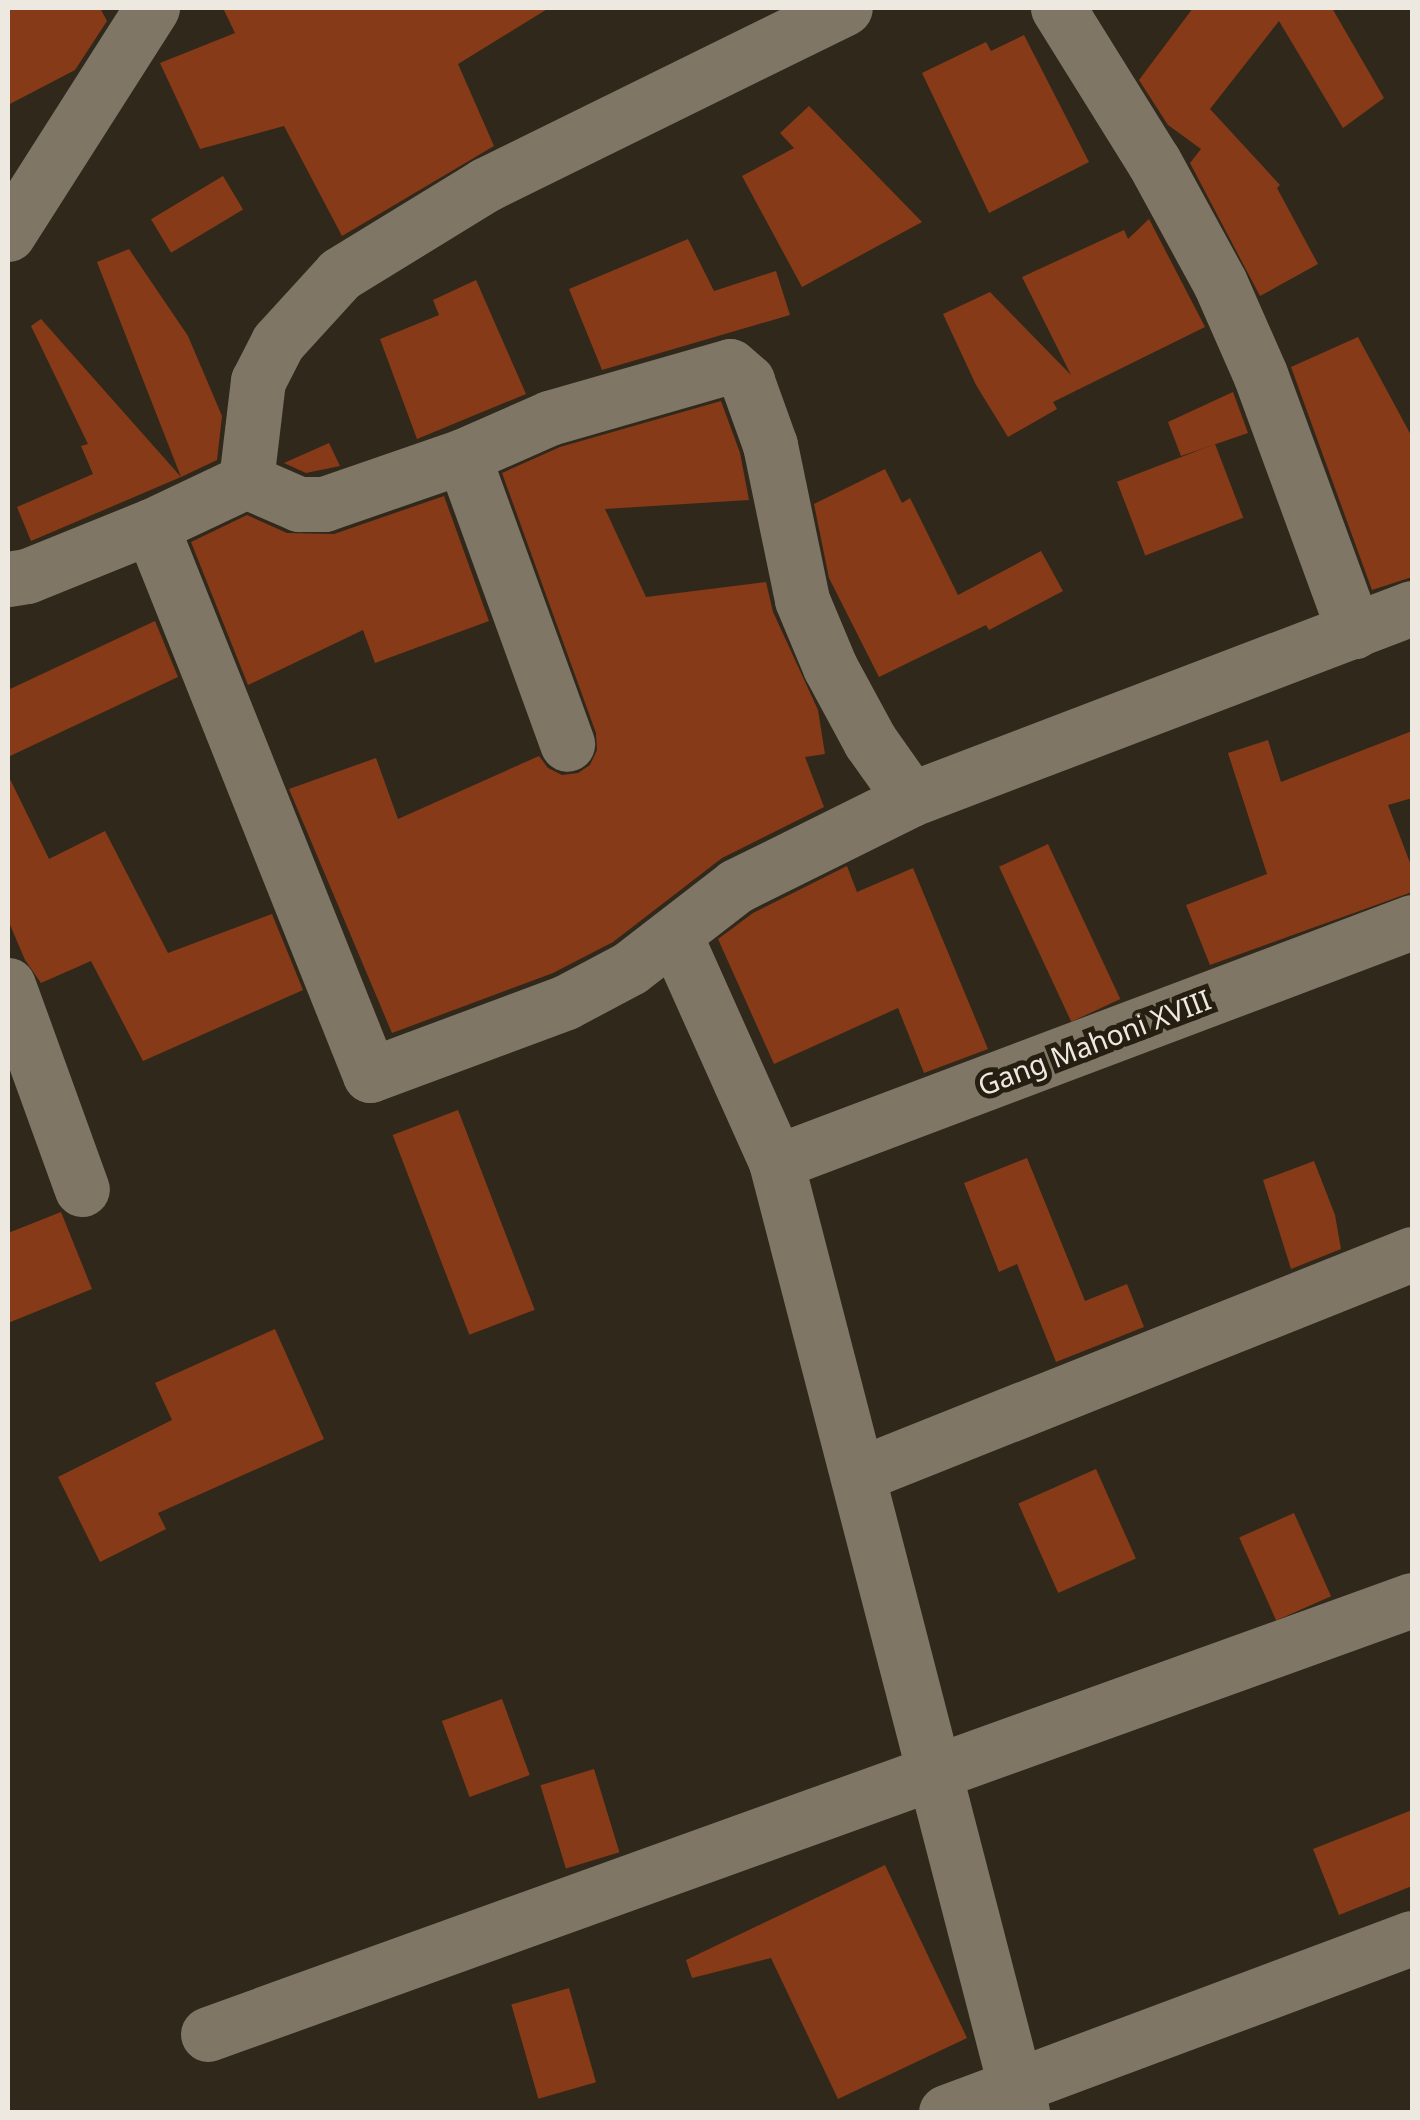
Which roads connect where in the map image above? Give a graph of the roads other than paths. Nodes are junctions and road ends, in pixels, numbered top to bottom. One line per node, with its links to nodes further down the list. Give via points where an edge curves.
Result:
1 (845, 8): 6 (street, via 485,185 340,274 278,342 258,381)
2 (1058, 8): 10 (street, via 1220,283)
3 (136, 17): 4 (street)
4 (8, 234)
5 (463, 456): 6 (street, via 324,504 300,504); 11 (street); 12 (street, via 549,418 738,368 770,445 802,600 862,726)
6 (246, 481): 7 (street)
7 (151, 526): 8 (street); 14 (street, via 370,1075 566,1002)
8 (8, 579)
9 (1412, 608): 10 (street)
10 (1354, 631): 12 (street)
11 (567, 744)
12 (911, 799): 14 (street, via 736,886)
13 (1412, 922): 16 (street, Gang Mahoni XVIII)
14 (675, 936): 16 (street)
15 (8, 984): 17 (street)
16 (776, 1162): 19 (street)
17 (82, 1189)
18 (1412, 1254): 19 (street)
19 (860, 1474): 21 (street)
20 (1412, 1600): 21 (street)
21 (936, 1776): 23 (street); 24 (street)
22 (1412, 1938): 24 (street)
23 (208, 2034)
24 (1019, 2100): 25 (street)
25 (946, 2112)

